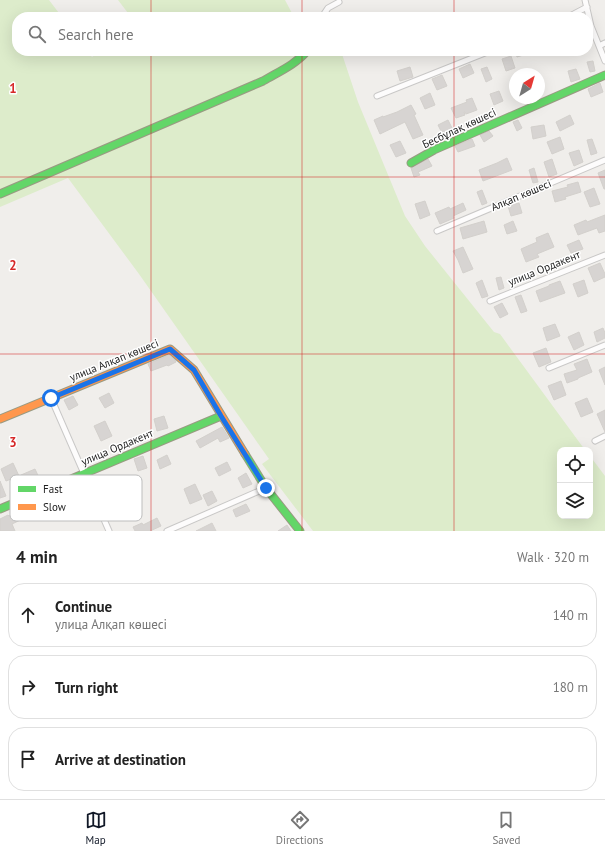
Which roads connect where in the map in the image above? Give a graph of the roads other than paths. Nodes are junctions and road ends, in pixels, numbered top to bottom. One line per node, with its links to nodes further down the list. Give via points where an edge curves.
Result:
1 (585, 0): 3 (street)
2 (339, 2): 4 (street)
3 (587, 7): 5 (street); 6 (street)
4 (325, 12)
5 (578, 12)
6 (588, 12)
7 (593, 31): 9 (street)
8 (605, 43): 9 (street)
9 (599, 46): 12 (street)
10 (301, 56): 17 (street, via 262,81)
11 (477, 56): 14 (street)
12 (605, 61)
13 (605, 75): 16 (street, Бесбұлақ көшесі, via 434,150)
14 (377, 96)
15 (605, 160): 18 (street, Алқап көшесі)
16 (411, 164)
17 (0, 194)
18 (437, 231)
19 (605, 255): 20 (street, улица Ордакент)
20 (490, 301)
21 (605, 345): 22 (street)
22 (549, 368)
23 (51, 398): 24 (street, улица Алқап көшесі, via 170,349 194,370); 25 (street, улица Алқап көшесі); 28 (street)
24 (221, 416): 28 (street, улица Ордакент); 30 (street)
25 (0, 419)
26 (605, 436): 27 (street)
27 (595, 441)
28 (84, 473): 29 (street, улица Ордакент)
29 (79, 475)
30 (266, 488): 35 (street); 36 (street)
31 (10, 505): 32 (street, улица Ордакент)
32 (0, 509)
33 (106, 521): 34 (street)
34 (110, 531)
35 (167, 531)
36 (300, 531)

